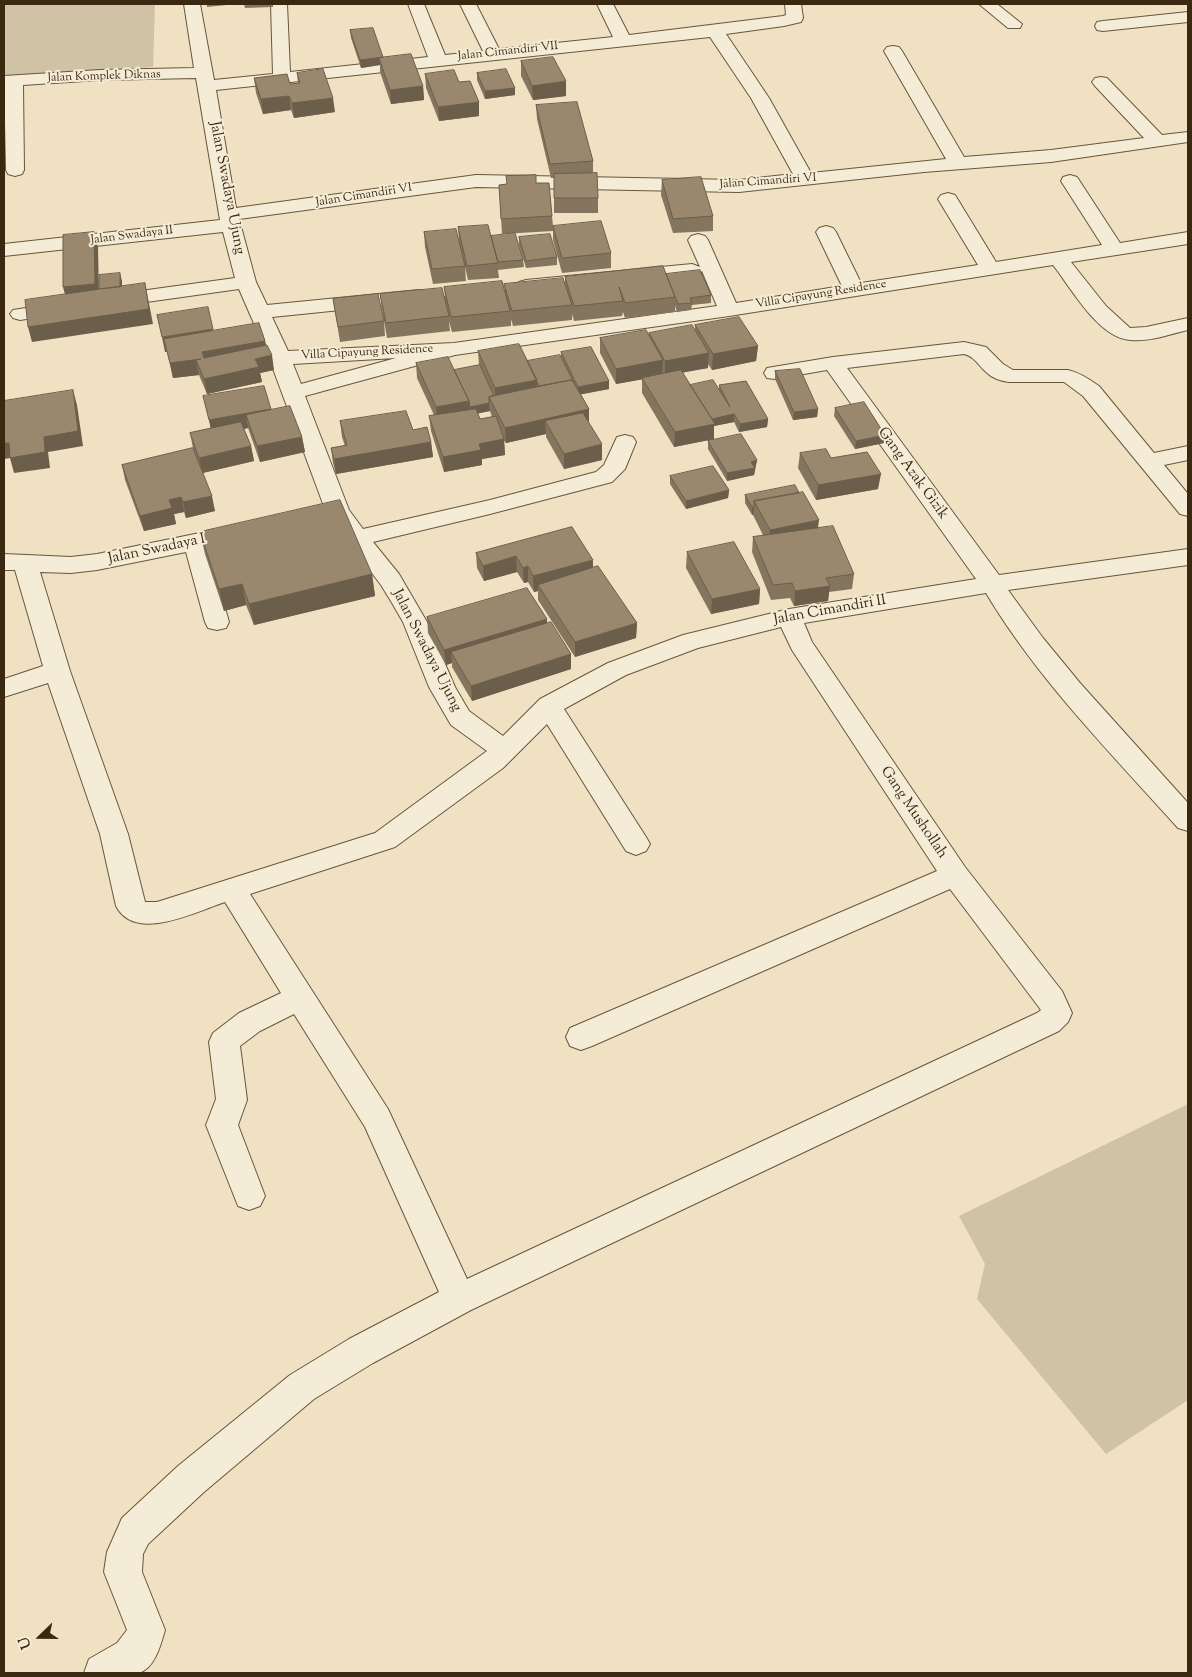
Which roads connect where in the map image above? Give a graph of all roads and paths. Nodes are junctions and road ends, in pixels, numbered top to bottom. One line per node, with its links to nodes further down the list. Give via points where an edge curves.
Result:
1 (192, 4): 19 (street, Jalan Swadaya Ujung)
2 (279, 4): 18 (street)
3 (416, 4): 17 (street)
4 (468, 4): 16 (street)
5 (605, 4): 14 (street)
6 (793, 4): 13 (street, Jalan Cimandiri VII, via 795,18 784,22)
7 (987, 4): 11 (street)
8 (1185, 4): 9 (street)
9 (1188, 9)
10 (1188, 17): 12 (street)
11 (1014, 24)
12 (1102, 26)
13 (715, 31): 14 (street, Jalan Cimandiri VII); 26 (street, via 760,98)
14 (624, 40): 16 (street, Jalan Cimandiri VII)
15 (893, 51): 24 (street)
16 (492, 54): 17 (street, Jalan Cimandiri VII)
17 (438, 60): 18 (street, Jalan Cimandiri VII)
18 (282, 77): 19 (street, Jalan Cimandiri VII)
19 (205, 80): 20 (street, Jalan Komplek Diknas, via 100,75); 29 (street, Jalan Swadaya Ujung)
20 (9, 81): 25 (street)
21 (1101, 82): 23 (street)
22 (1188, 137): 23 (street, Jalan Cimandiri VI)
23 (1158, 142): 24 (street, Jalan Cimandiri VI, via 1051,156)
24 (958, 163): 26 (street, Jalan Cimandiri VI)
25 (15, 170)
26 (805, 180): 29 (street, Jalan Cimandiri VI, via 739,186 476,181)
27 (1070, 181): 33 (street)
28 (948, 199): 36 (street)
29 (229, 220): 34 (street, Jalan Swadaya II); 38 (street, Jalan Swadaya Ujung)
30 (826, 232): 40 (street)
31 (1188, 238): 33 (street, Villa Cipayung Residence)
32 (698, 240): 42 (street)
33 (1114, 248): 35 (street, Villa Cipayung Residence)
34 (4, 250)
35 (1058, 258): 36 (street, Villa Cipayung Residence); 45 (street, via 1112,326 1125,334)
36 (990, 269): 40 (street, Villa Cipayung Residence)
37 (692, 270): 39 (street)
38 (246, 282): 43 (street, Jalan Swadaya Ujung); 44 (street)
39 (504, 288)
40 (854, 290): 42 (street, Villa Cipayung Residence)
41 (435, 295): 43 (street)
42 (728, 310): 46 (street, Villa Cipayung Residence)
43 (259, 312): 48 (street, Jalan Swadaya Ujung)
44 (20, 314)
45 (1188, 324)
46 (454, 349): 47 (street, Villa Cipayung Residence); 51 (street, Villa Cipayung Residence)
47 (339, 355): 48 (street, Villa Cipayung Residence); 51 (street)
48 (280, 358): 52 (street, Jalan Swadaya Ujung)
49 (833, 363): 50 (street); 55 (street, via 964,348 979,351 995,369 1009,376 1068,376 1091,391); 62 (street, Gang Azak Gizik)
50 (776, 373)
51 (346, 379): 52 (street, Villa Cipayung Residence)
52 (294, 393): 58 (street, Jalan Swadaya Ujung, via 328,514)
53 (625, 442): 58 (street, via 614,469 604,477)
54 (1188, 453): 55 (street)
55 (1147, 461): 56 (street)
56 (1188, 509)
57 (262, 528): 59 (street, Jalan Swadaya I)
58 (357, 538): 68 (street, Jalan Swadaya Ujung, via 390,580 415,622 442,687 460,718)
59 (195, 542): 61 (street, Jalan Swadaya I, via 97,562); 64 (street)
60 (1188, 557): 62 (street, Jalan Cimandiri II)
61 (15, 562): 65 (street)
62 (993, 584): 63 (street, Jalan Cimandiri II); 69 (street, Gang Azak Gizik, via 1000,598 1079,701)
63 (789, 617): 67 (street, Jalan Cimandiri II, via 692,641 617,669); 71 (street, Gang Mushollah, via 801,644)
64 (217, 622)
65 (58, 671): 66 (street); 72 (street, via 114,834 130,906 138,913 157,913)
66 (4, 688)
67 (549, 706): 68 (street, Jalan Cimandiri II); 70 (street)
68 (504, 750): 72 (street, via 494,761 385,840)
69 (1188, 821)
70 (636, 844)
71 (955, 876): 74 (street); 76 (street, Gang Mushollah, via 1052,1000 1057,1014 1048,1022)
72 (232, 890): 73 (street)
73 (301, 997): 75 (street, via 244,1026 224,1042 232,1100 222,1125); 76 (street, via 377,1119)
74 (581, 1037)
75 (249, 1196)
76 (459, 1299): 77 (street, via 361,1351 302,1388 135,1531 125,1552 123,1572 146,1630 144,1640 139,1650)
77 (103, 1673)

